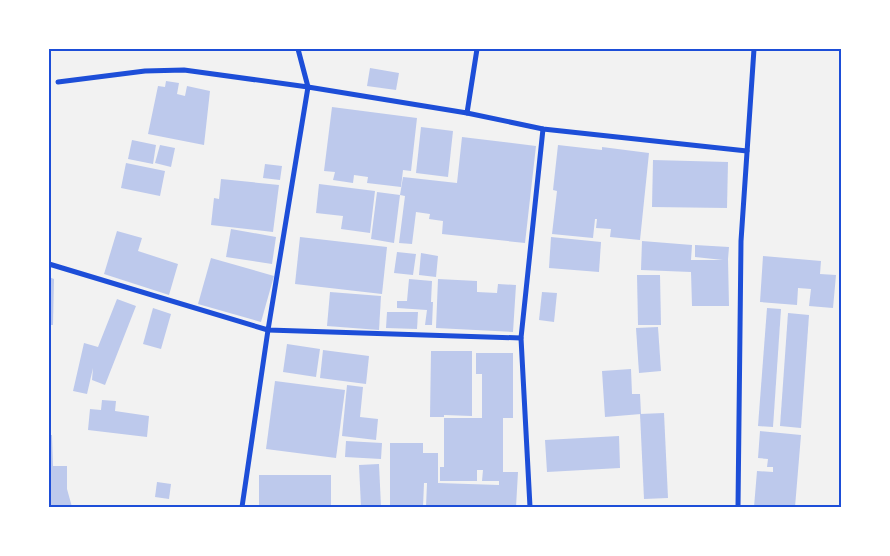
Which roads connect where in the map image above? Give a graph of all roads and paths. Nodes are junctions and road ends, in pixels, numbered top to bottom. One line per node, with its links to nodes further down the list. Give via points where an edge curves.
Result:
1 (298, 49): 5 (street)
2 (477, 49): 6 (street)
3 (754, 49): 8 (street)
4 (58, 82): 5 (street, via 145,71 184,70)
5 (308, 87): 6 (street); 10 (street)
6 (467, 113): 7 (street)
7 (544, 129): 8 (street); 11 (street)
8 (747, 151): 14 (street, via 741,241)
9 (49, 264): 10 (street)
10 (268, 330): 11 (street); 12 (street)
11 (521, 338): 13 (street)
12 (242, 507)
13 (530, 507)
14 (738, 507)

